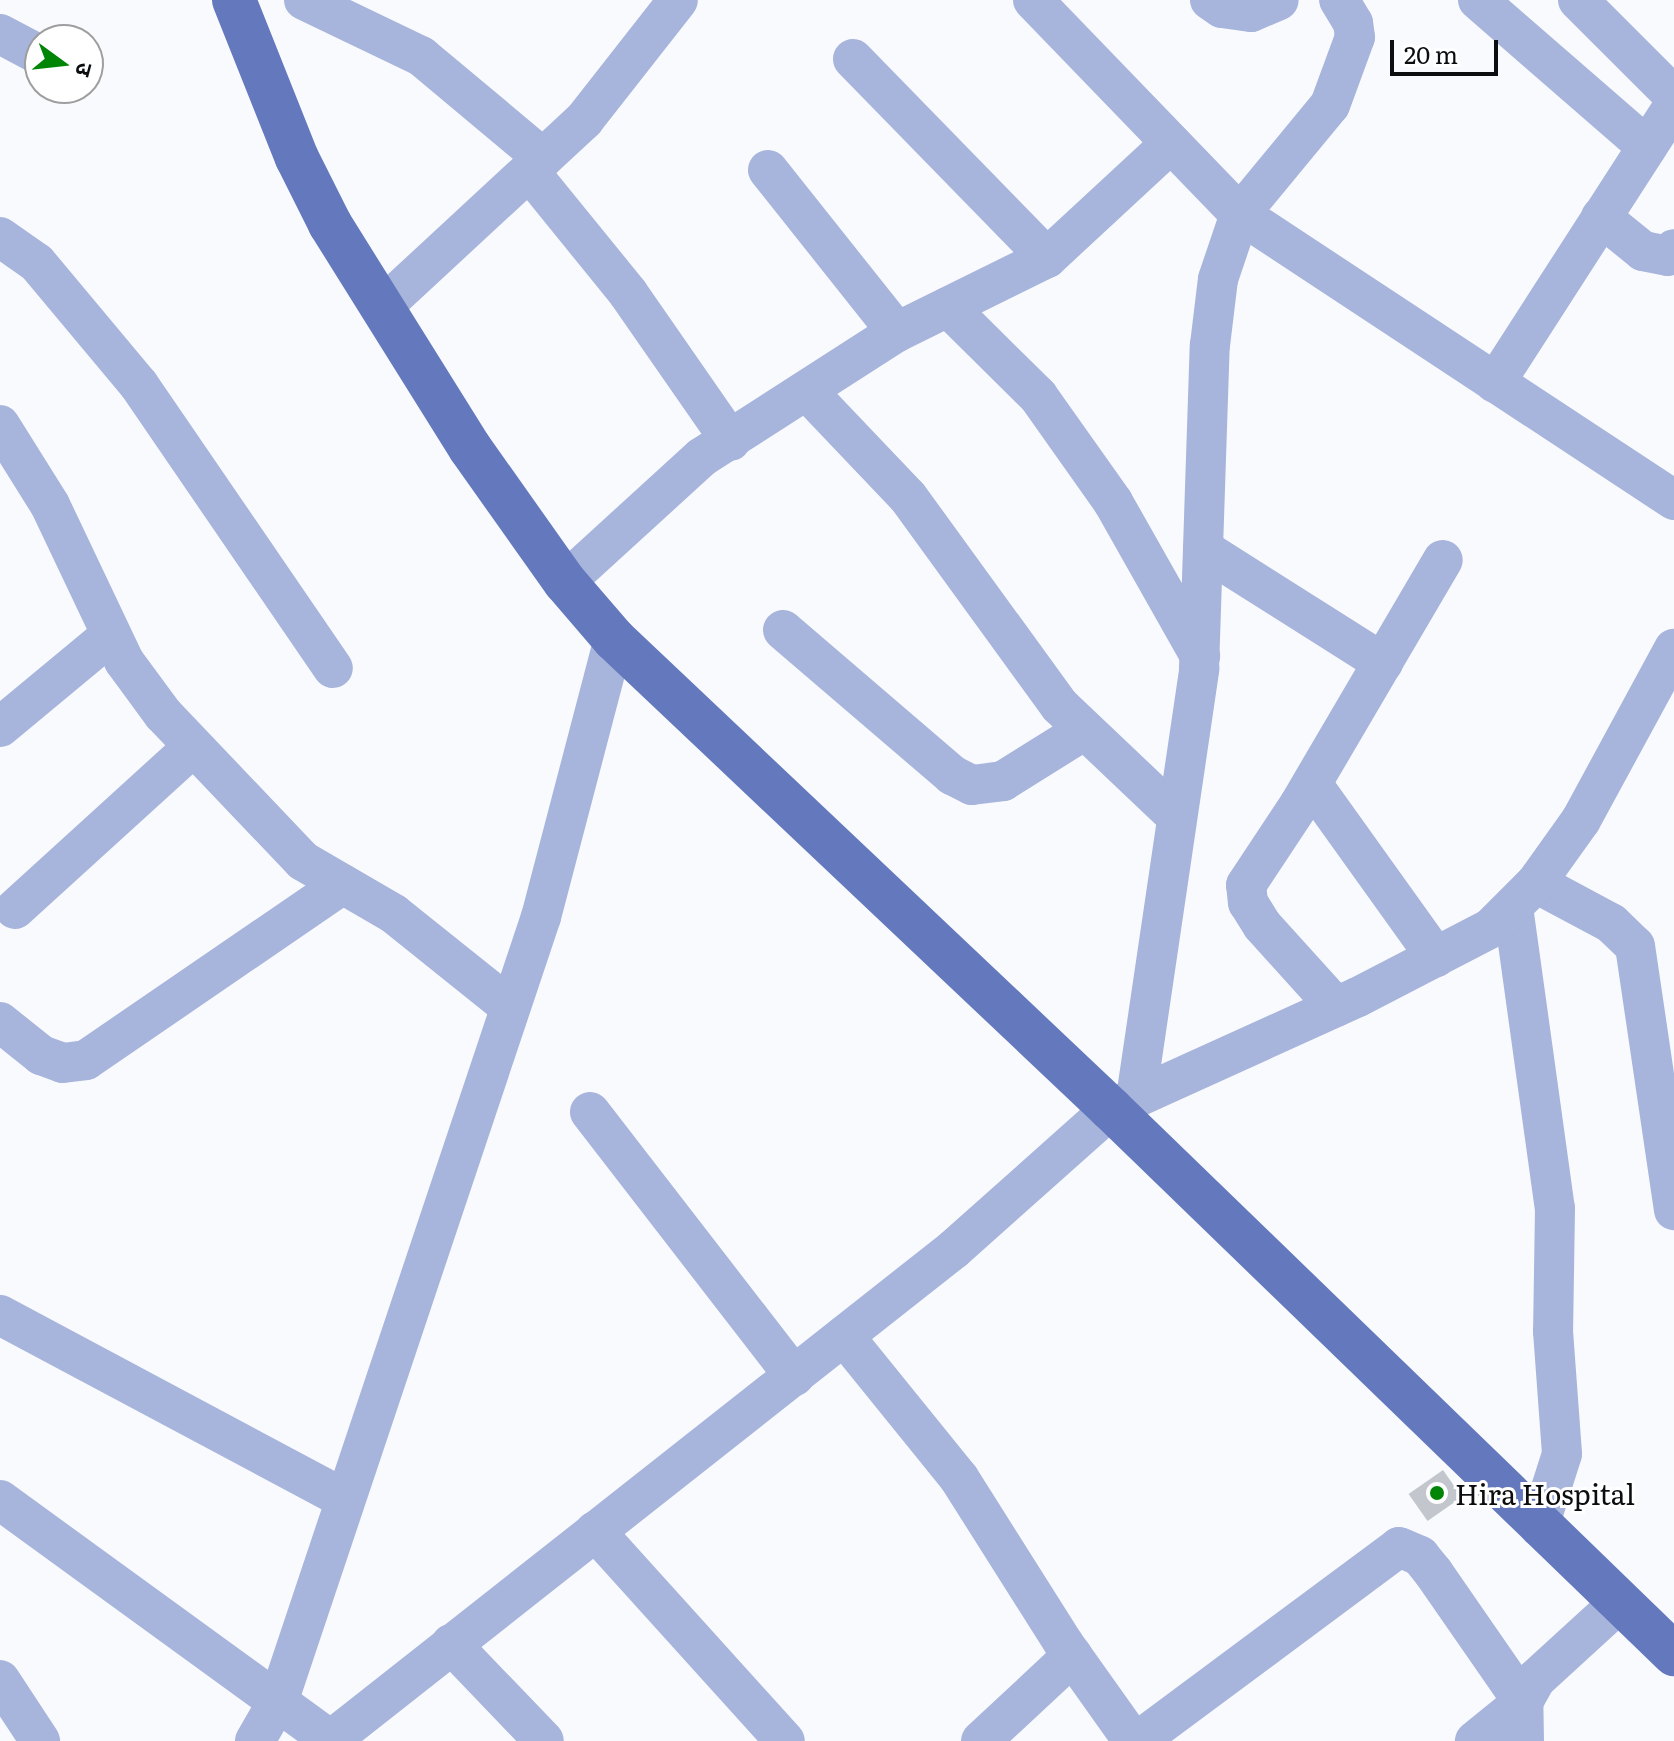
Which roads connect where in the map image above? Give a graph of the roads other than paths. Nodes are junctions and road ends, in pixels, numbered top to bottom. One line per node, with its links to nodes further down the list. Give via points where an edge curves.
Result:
1 (234, 0): 25 (main road, via 297,158)
2 (304, 0): 17 (street, via 421,56)
3 (678, 0): 17 (street, via 584,120)
4 (1033, 0): 15 (street)
5 (1210, 0): 6 (street, via 1222,8 1251,12)
6 (1279, 0)
7 (1339, 0): 19 (street, via 1355,37 1330,105)
8 (1478, 0): 16 (street)
9 (1578, 0): 13 (street)
10 (0, 34): 11 (street)
11 (24, 47)
12 (853, 59): 23 (street)
13 (1674, 96)
14 (1674, 105): 16 (street)
15 (1171, 143): 19 (street); 23 (street)
16 (1647, 147): 20 (street)
17 (536, 165): 25 (street); 30 (street)
18 (768, 170): 26 (street)
19 (1240, 214): 27 (street); 32 (street, via 1218,279 1210,345)
20 (1601, 217): 22 (street, via 1643,251 1668,256); 27 (street)
21 (0, 237): 41 (street, via 37,263 139,385)
22 (1674, 249)
23 (1047, 258): 24 (street)
24 (948, 307): 26 (street); 39 (street, via 1038,396 1113,502)
25 (381, 308): 34 (main road, via 470,448)
26 (897, 332): 28 (street)
27 (1495, 383): 31 (street)
28 (807, 391): 30 (street); 43 (street, via 908,497)
29 (4, 440): 36 (street, via 50,505)
30 (731, 441): 34 (street, via 674,477)
31 (1674, 500)
32 (1203, 549): 39 (street); 40 (street)
33 (1443, 560): 40 (street)
34 (565, 582): 37 (main road)
35 (783, 630): 43 (street, via 972,785 1003,781)
36 (111, 635): 42 (street); 44 (street, via 163,714)
37 (614, 639): 51 (street, via 541,917); 54 (main road)
38 (1674, 649): 48 (street, via 1581,820)
39 (1200, 656): 46 (street)
40 (1383, 663): 45 (street)
41 (333, 668)
42 (0, 727)
43 (1083, 731): 46 (street)
44 (193, 747): 47 (street, via 303,861); 49 (street)
45 (1312, 784): 50 (street); 52 (street, via 1246,885 1248,903 1262,925)
46 (1175, 815): 54 (street)
47 (343, 884): 51 (street, via 394,914); 53 (street, via 86,1060 63,1063 41,1055)
48 (1524, 895): 50 (street, via 1491,928); 56 (street, via 1611,923 1635,946); 62 (street, via 1555,1208 1553,1331 1562,1454)
49 (15, 909)
50 (1436, 957): 52 (street)
51 (509, 1006): 60 (street)
52 (1336, 1007): 54 (street)
53 (0, 1022)
54 (1124, 1104): 58 (street); 62 (main road)
55 (590, 1112): 59 (street)
56 (1674, 1210)
57 (0, 1315): 60 (street)
58 (844, 1336): 59 (street); 67 (street, via 959,1478)
59 (794, 1376): 63 (street)
60 (345, 1499): 69 (street)
61 (0, 1500): 69 (street)
62 (1539, 1526): 64 (main road)
63 (595, 1531): 65 (street); 75 (street)
64 (1619, 1603): 66 (main road); 70 (street, via 1552,1659)
65 (451, 1644): 71 (street); 74 (street)
66 (1674, 1654)
67 (1072, 1656): 76 (street); 77 (street)
68 (0, 1680): 72 (street)
69 (279, 1699): 71 (street); 73 (street)
70 (1523, 1702): 77 (street, via 1433,1572 1420,1556 1399,1547); 78 (street); 79 (street)
71 (332, 1740)
72 (40, 1741)
73 (255, 1741)
74 (544, 1741)
75 (785, 1741)
76 (981, 1741)
77 (1136, 1741)
78 (1475, 1741)
79 (1524, 1741)

